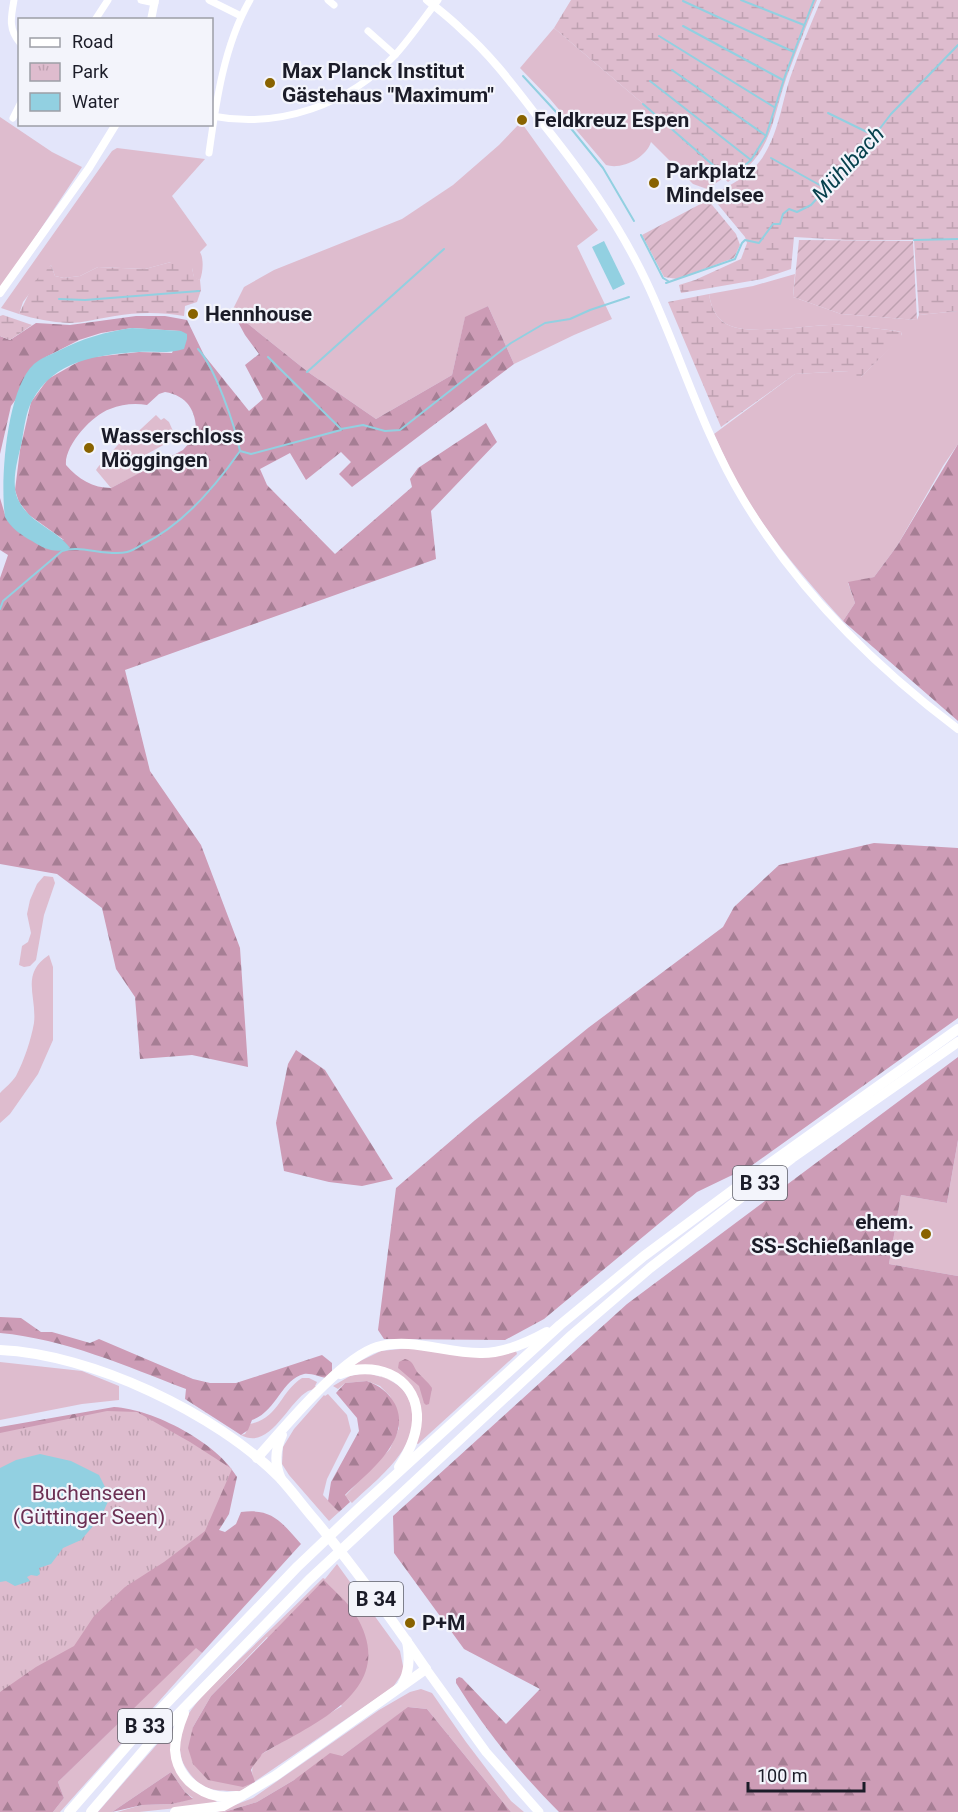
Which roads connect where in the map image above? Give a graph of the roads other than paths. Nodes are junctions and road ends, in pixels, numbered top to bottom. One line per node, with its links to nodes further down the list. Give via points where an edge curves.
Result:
1 (14, 0): 12 (street, via 10,22)
2 (108, 0): 9 (street)
3 (141, 0): 6 (street)
4 (209, 0): 8 (street)
5 (250, 0): 8 (street)
6 (155, 1): 10 (street)
7 (433, 2): 13 (street); 21 (street, via 463,30 528,105 600,199 657,307 713,442 742,498 778,554 856,643)
8 (241, 16): 15 (street)
9 (96, 18)
10 (151, 18)
11 (368, 31): 13 (street)
12 (18, 41)
13 (395, 55): 15 (street, via 356,88 322,107 247,119)
14 (18, 108): 16 (street)
15 (213, 116)
16 (13, 118)
17 (212, 126): 19 (street)
18 (114, 127): 20 (street)
19 (209, 153)
20 (0, 293)
21 (958, 729)
22 (958, 1029): 24 (main road, B 33, via 644,1256)
23 (958, 1042): 34 (main road, B 33, via 792,1158 650,1268 572,1335 309,1580)
24 (560, 1325): 26 (main road, via 531,1341 481,1353 410,1344 380,1346 351,1360); 29 (main road, B 33)
25 (0, 1350): 28 (main road, B 34, via 71,1362 109,1374 173,1402)
26 (335, 1376): 27 (main road); 29 (main road, via 349,1370 377,1369 405,1386 417,1413 416,1425 405,1459)
27 (286, 1427): 28 (main road); 30 (main road, via 276,1451)
28 (257, 1458): 30 (main road, B 34)
29 (393, 1477): 36 (main road, B 33, via 298,1566 139,1732)
30 (281, 1479): 31 (main road, B 34)
31 (407, 1641): 32 (main road, B 34); 33 (main road, via 409,1666)
32 (426, 1669): 33 (main road); 39 (main road, via 486,1752)
33 (400, 1688): 35 (main road)
34 (186, 1707): 35 (main road, B 33, via 175,1751 181,1771 207,1794); 37 (main road, B 33)
35 (243, 1796): 38 (main road, via 223,1806)
36 (69, 1812)
37 (91, 1812)
38 (175, 1812)
39 (539, 1812)

